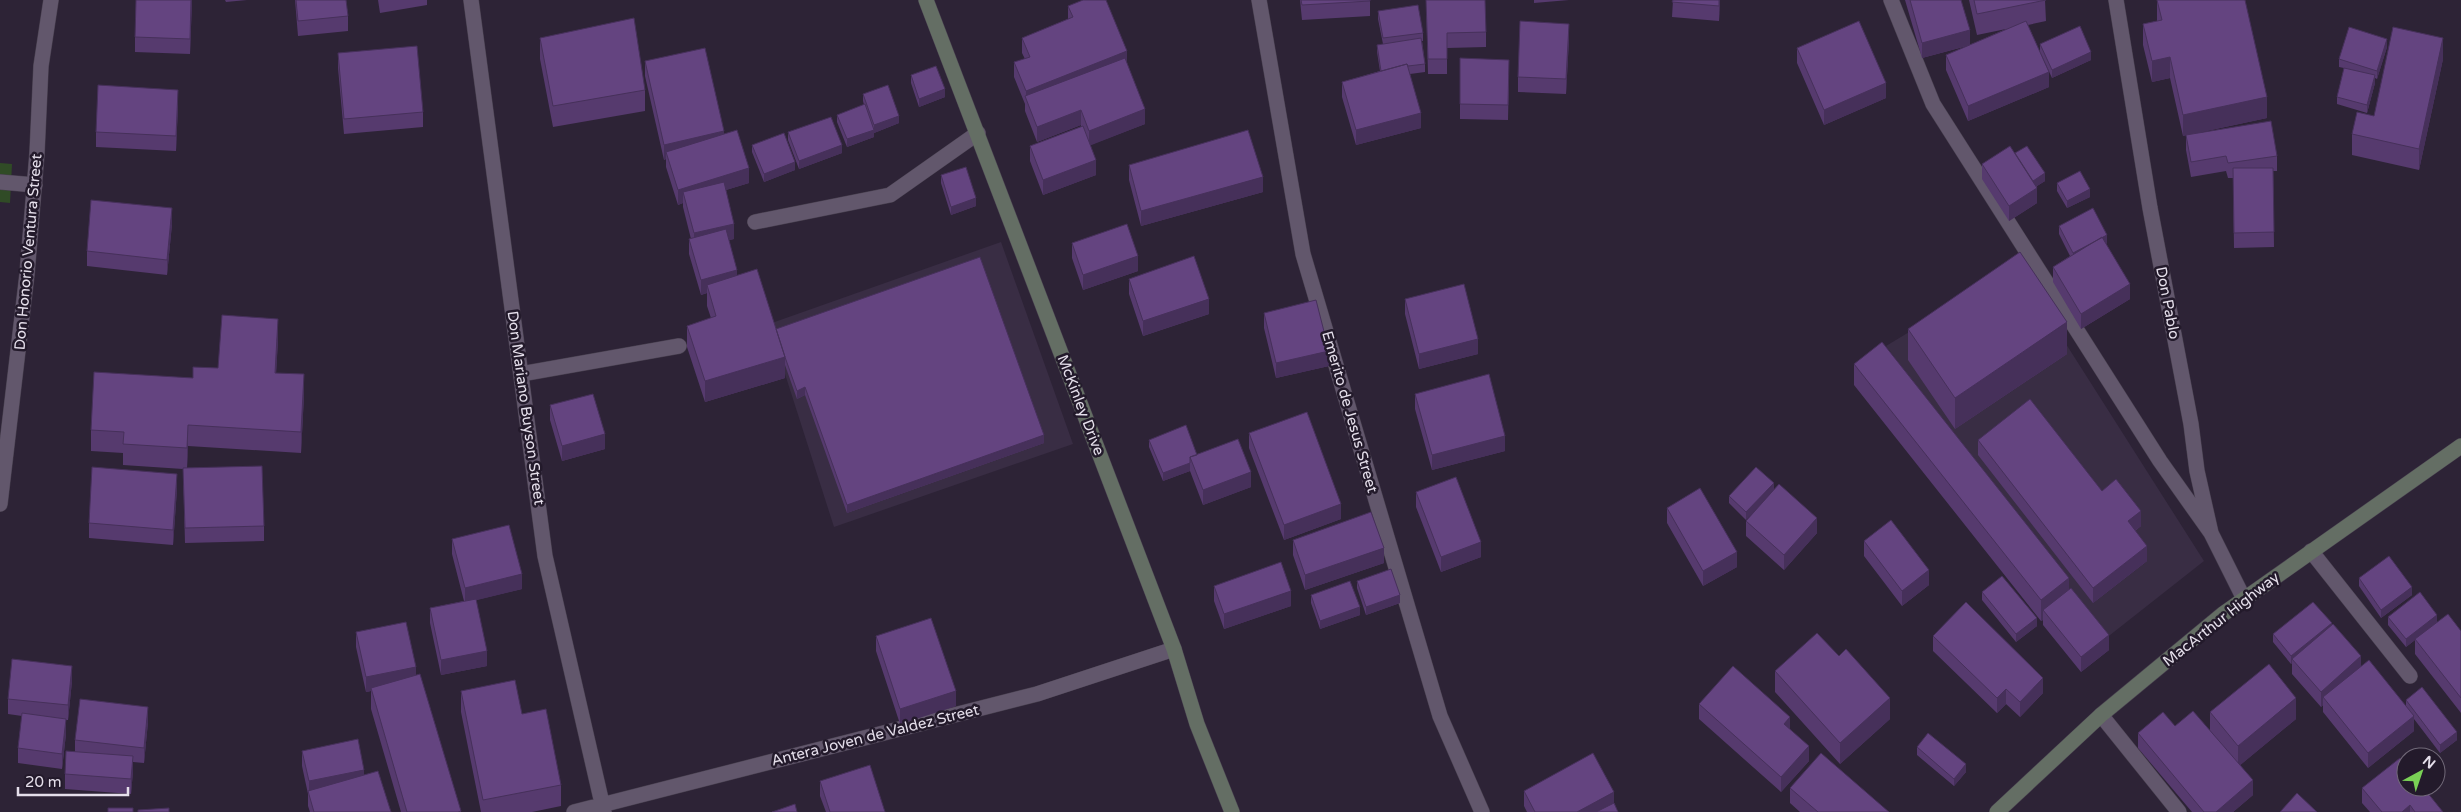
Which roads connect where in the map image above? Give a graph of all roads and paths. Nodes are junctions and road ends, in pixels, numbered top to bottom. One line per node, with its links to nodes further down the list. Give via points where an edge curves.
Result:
1 (51, 0): 9 (street, Don Honorio Ventura Street, via 41,66)
2 (471, 0): 12 (street, Don Mariano Buyson Street)
3 (926, 0): 7 (main road, McKinley Drive)
4 (1259, 0): 24 (street, Emerito de Jesus Street, via 1303,254 1440,716)
5 (1891, 0): 15 (street, via 1932,104 2160,461)
6 (2116, 0): 15 (street, Don Pablo, via 2150,208)
7 (978, 133): 10 (street, via 890,195); 18 (main road, McKinley Drive)
8 (0, 182): 9 (street)
9 (35, 185): 14 (street, Don Honorio Ventura Street)
10 (755, 222)
11 (679, 346): 12 (street)
12 (521, 374): 21 (street, Don Mariano Buyson Street, via 545,556)
13 (2461, 446): 16 (main road, MacArthur Highway)
14 (0, 504)
15 (2211, 533): 17 (street, Don Pablo)
16 (2311, 551): 17 (main road, MacArthur Highway); 19 (street)
17 (2244, 599): 20 (main road, MacArthur Highway)
18 (1174, 649): 21 (street, Antera Joven de Valdez Street, via 1037,694); 23 (main road, McKinley Drive, via 1197,724)
19 (2410, 676)
20 (2100, 715): 25 (main road, MacArthur Highway); 26 (street)
21 (603, 808): 22 (street, Antera Joven de Valdez Street)
22 (574, 812)
23 (1232, 812)
24 (1482, 812)
25 (1997, 812)
26 (2179, 812)

